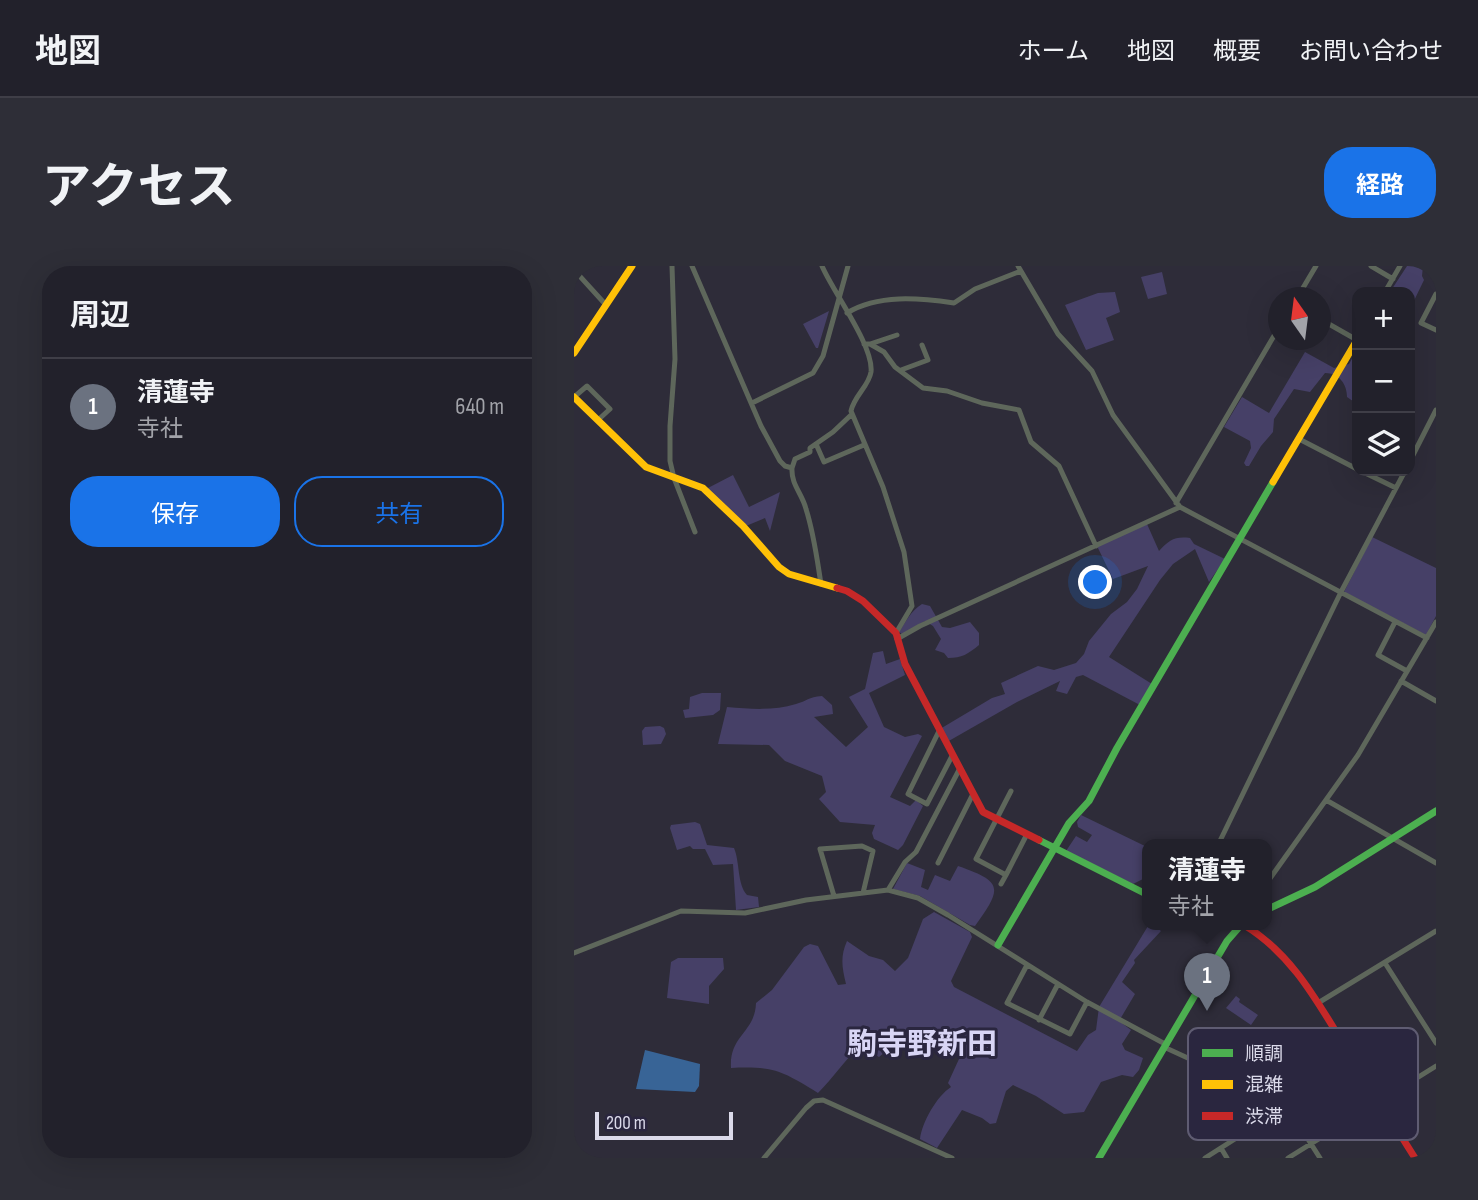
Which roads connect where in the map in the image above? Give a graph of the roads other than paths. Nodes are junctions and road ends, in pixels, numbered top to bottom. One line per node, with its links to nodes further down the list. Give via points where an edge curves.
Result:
1 (632, 266): 16 (street)
2 (672, 266): 42 (street, via 675,359 670,452)
3 (692, 266): 30 (street)
4 (822, 266): 15 (street)
5 (848, 266): 15 (street)
6 (1316, 266): 12 (street)
7 (1371, 266): 11 (street)
8 (1400, 266): 11 (street)
9 (1019, 269): 18 (street, via 954,303 920,298 872,302); 44 (street, via 1063,340 1092,371 1113,415)
10 (575, 271): 16 (street)
11 (1393, 279): 13 (street)
12 (1304, 287)
13 (1388, 287)
14 (1436, 294): 17 (street)
15 (839, 301): 18 (street); 30 (street, via 823,356 813,373)
16 (607, 305): 27 (street)
17 (1433, 307): 20 (street, via 1421,323)
18 (847, 313): 23 (street)
19 (1331, 325): 22 (street)
20 (1436, 330)
21 (897, 335): 23 (street)
22 (1352, 337)
23 (867, 344): 28 (street, via 884,352); 32 (street, via 871,369 855,397)
24 (922, 345): 28 (street, via 928,360)
25 (1268, 348): 44 (street)
26 (1352, 349): 34 (street)
27 (574, 353)
28 (901, 370): 47 (street, via 923,388 1018,411 1031,442 1059,466)
29 (574, 397): 33 (street); 33 (street, via 587,386 610,409)
30 (752, 404): 39 (street, via 773,450 783,465)
31 (1436, 411): 37 (street)
32 (851, 415): 35 (street); 36 (street)
33 (598, 420): 42 (street, via 639,462)
34 (1299, 439): 38 (street); 46 (street)
35 (816, 444): 36 (street, via 824,462); 39 (street, via 795,459)
36 (864, 446): 52 (street, via 883,487 906,563 912,606)
37 (1415, 451)
38 (1352, 466)
39 (792, 468): 48 (street, via 792,480 812,531)
40 (1371, 476): 43 (street)
41 (1402, 476): 43 (street)
42 (674, 478): 45 (street); 48 (street, via 703,488 789,574)
43 (1395, 488): 49 (street)
44 (1178, 505): 46 (street); 47 (street)
45 (695, 532)
46 (1241, 538): 49 (street); 68 (street, via 1089,801 1069,823)
47 (1096, 546): 52 (street)
48 (821, 584): 52 (street, via 856,596)
49 (1341, 592): 50 (street); 67 (street)
50 (1395, 621): 53 (street); 54 (street, via 1378,655)
51 (1436, 622): 53 (street)
52 (897, 636): 57 (street, via 905,664)
53 (1427, 638): 54 (street)
54 (1407, 671): 55 (street)
55 (1401, 681): 56 (street); 62 (street)
56 (1436, 701)
57 (939, 731): 58 (street); 58 (street, via 908,794 927,804)
58 (952, 756): 59 (street)
59 (960, 770): 61 (street); 74 (street, via 916,852)
60 (1011, 791): 64 (street)
61 (973, 794): 64 (street, via 983,813); 69 (street)
62 (1326, 800): 66 (street); 72 (street)
63 (1436, 811): 66 (street)
64 (995, 820): 65 (street); 71 (street, via 976,859)
65 (1026, 836): 68 (street); 71 (street)
66 (1392, 838): 70 (street); 78 (street, via 1315,887)
67 (1221, 839)
68 (1055, 850): 76 (street); 82 (street)
69 (937, 863)
70 (1436, 863)
71 (1006, 875): 73 (street)
72 (1272, 876)
73 (1001, 884)
74 (888, 890): 75 (street); 82 (street, via 918,898)
75 (863, 893): 77 (street); 77 (street, via 873,851 862,846 820,849)
76 (1142, 893)
77 (834, 897): 83 (street, via 735,914 681,911)
78 (1272, 907)
79 (1238, 930): 92 (street)
80 (1256, 930): 88 (street, via 1281,952)
81 (1436, 931): 84 (street)
82 (998, 946): 85 (street)
83 (574, 953)
84 (1385, 962): 88 (street); 91 (street)
85 (1027, 965): 86 (street); 89 (street, via 1007,1003)
86 (1058, 984): 87 (street); 89 (street)
87 (1087, 1002): 89 (street, via 1070,1034); 92 (street)
88 (1318, 1003): 90 (street)
89 (1039, 1020)
90 (1334, 1028)
91 (1436, 1043)
92 (1166, 1047): 93 (street); 104 (street)
93 (1188, 1057)
94 (1436, 1066): 95 (street)
95 (1418, 1077)
96 (1233, 1140): 101 (street)
97 (1309, 1140): 100 (street)
98 (1318, 1140): 100 (street)
99 (1404, 1140): 109 (street)
100 (1312, 1144): 107 (street); 108 (street)
101 (1221, 1148): 105 (street); 106 (street)
102 (764, 1158): 103 (street, via 806,1108 823,1100)
103 (952, 1158)
104 (1099, 1158)
105 (1205, 1158)
106 (1227, 1158)
107 (1288, 1158)
108 (1320, 1158)
109 (1415, 1158)

